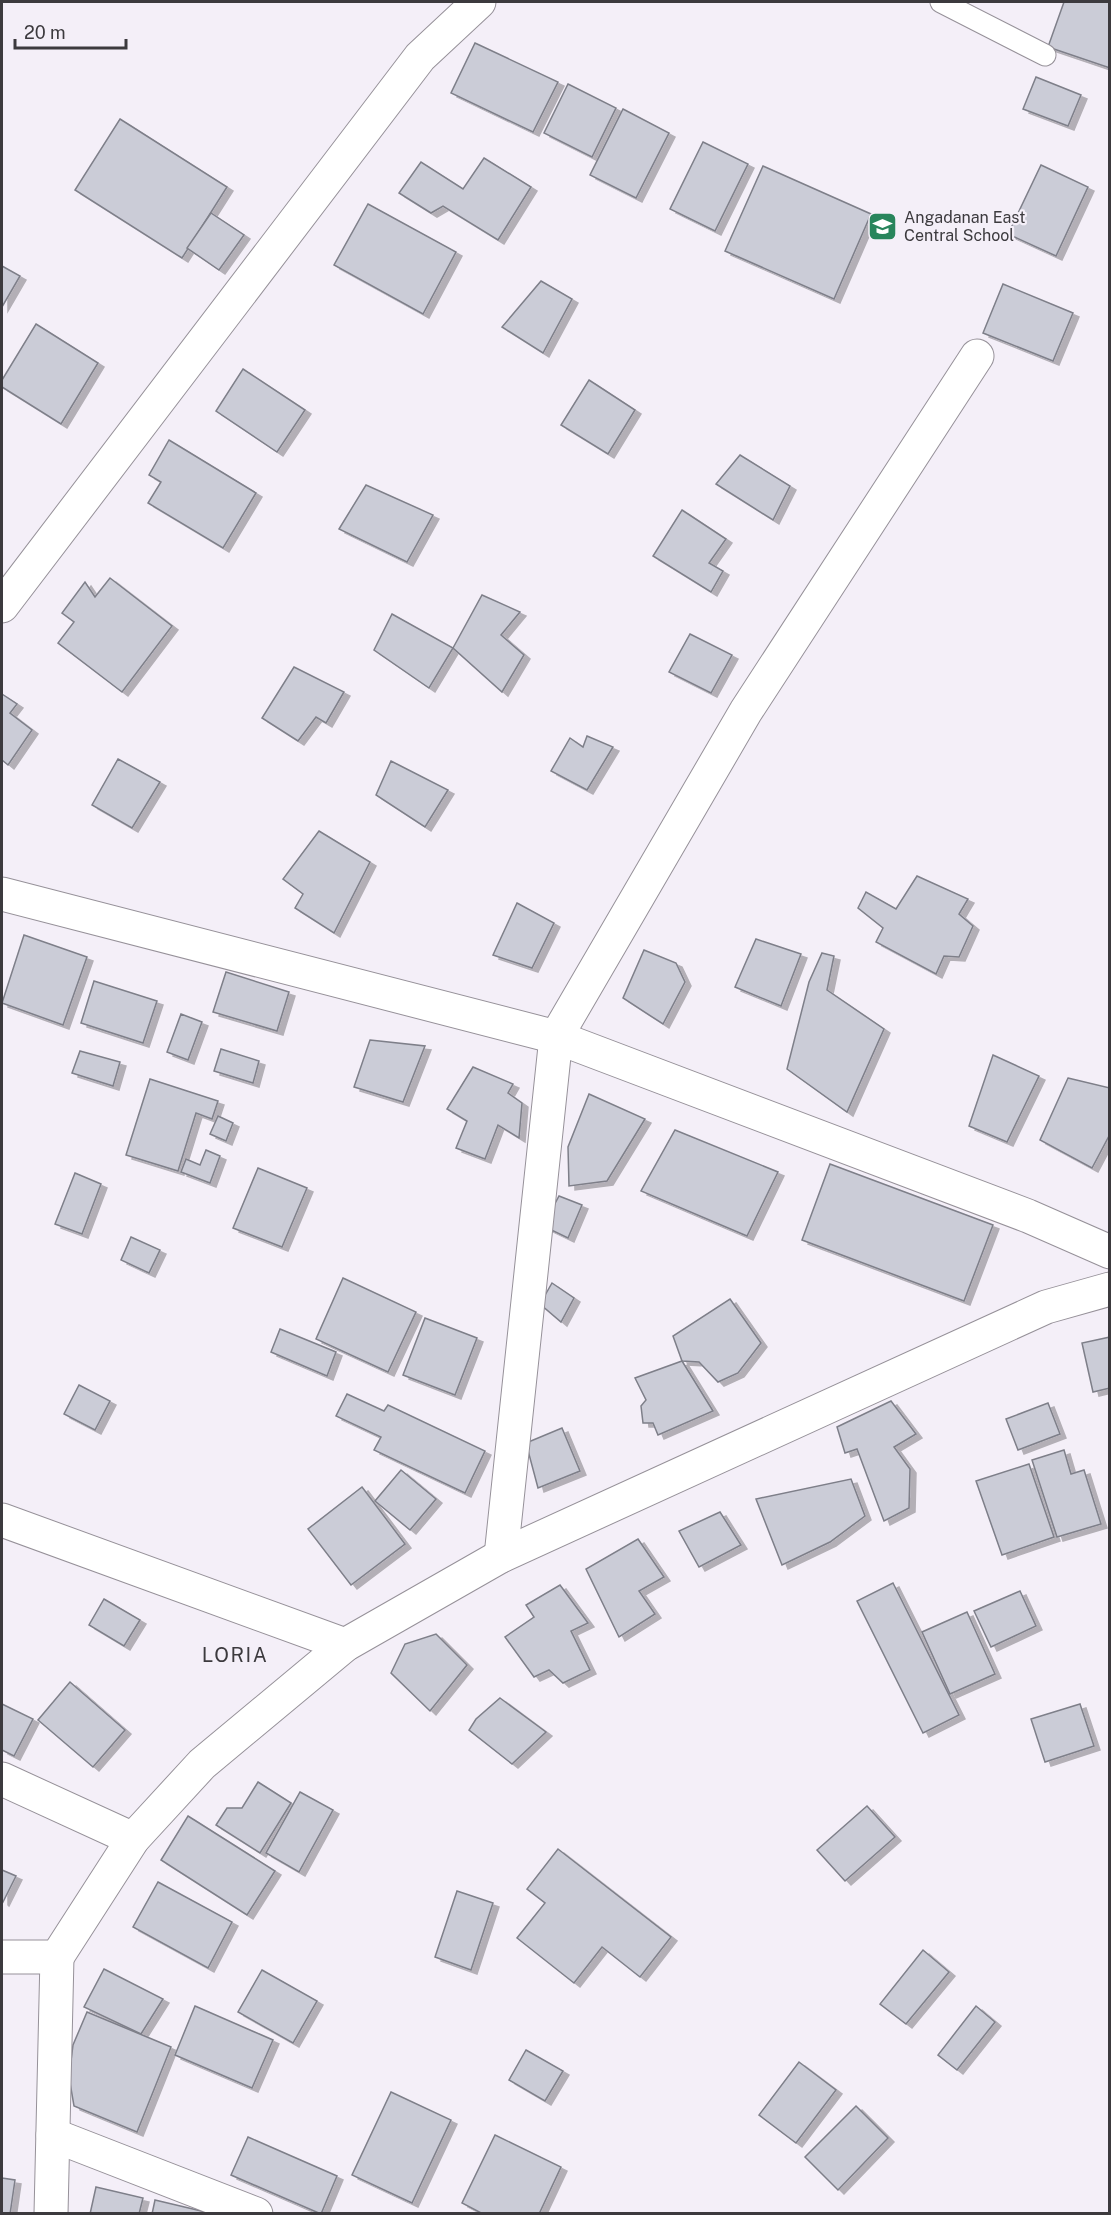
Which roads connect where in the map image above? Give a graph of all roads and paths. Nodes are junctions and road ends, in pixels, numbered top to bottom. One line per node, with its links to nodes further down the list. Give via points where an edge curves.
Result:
1 (479, 2): 5 (street, via 420,57)
2 (941, 2): 3 (lane)
3 (1045, 55)
4 (976, 356): 7 (street, via 746,711)
5 (2, 606)
6 (2, 894): 7 (street)
7 (556, 1037): 8 (street, via 1028,1216); 11 (street)
8 (1110, 1252)
9 (1110, 1289): 11 (street, via 1046,1307)
10 (2, 1520): 12 (street)
11 (501, 1556): 12 (street)
12 (345, 1645): 14 (street, via 202,1764)
13 (2, 1779): 14 (street)
14 (133, 1839): 15 (street)
15 (57, 1957): 16 (street); 17 (street)
16 (2, 1958)
17 (53, 2135): 18 (street); 19 (street)
18 (51, 2214)
19 (256, 2214)

